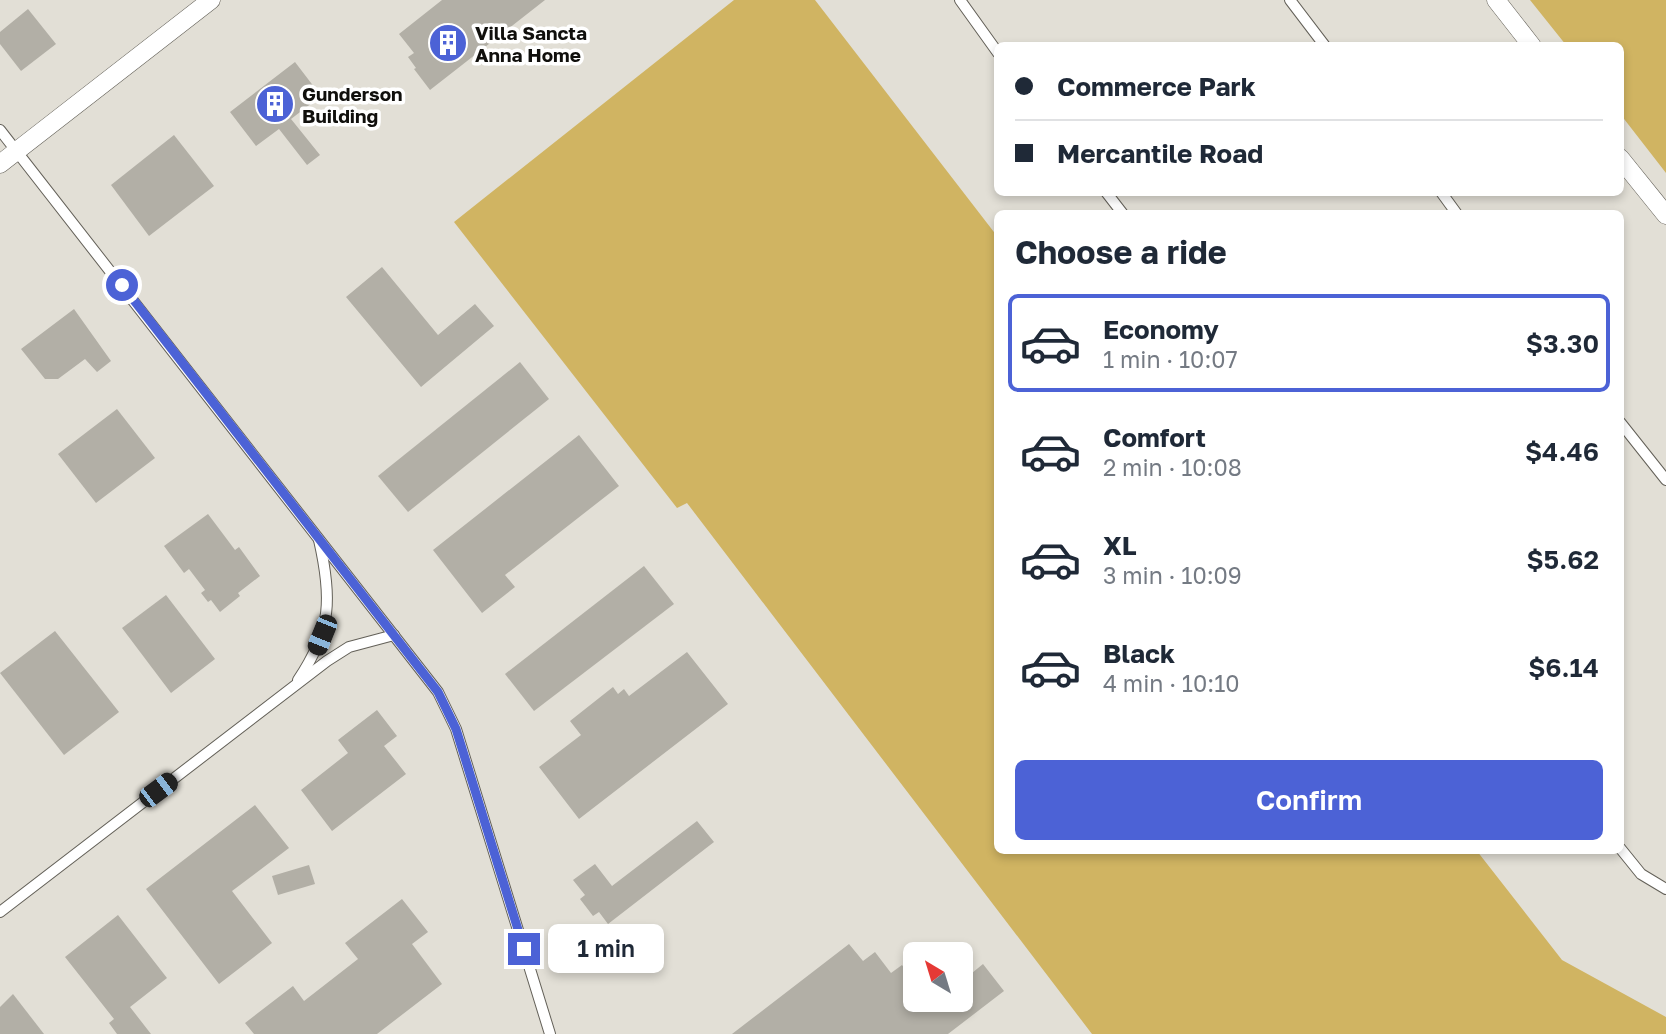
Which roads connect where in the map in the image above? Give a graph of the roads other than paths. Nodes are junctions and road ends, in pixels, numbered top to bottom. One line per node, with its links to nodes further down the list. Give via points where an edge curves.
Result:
1 (211, 0): 9 (main road)
2 (960, 0): 7 (street)
3 (1290, 0): 5 (street)
4 (1496, 0): 6 (main road)
5 (1322, 42)
6 (1529, 42)
7 (994, 47)
8 (0, 130): 9 (street)
9 (16, 151): 11 (main road); 15 (street)
10 (1624, 163): 12 (main road)
11 (0, 164)
12 (1666, 215)
13 (1624, 427): 14 (street)
14 (1666, 480)
15 (318, 536): 16 (street); 17 (street, via 328,588 327,612 312,660)
16 (394, 635): 17 (street, via 349,647); 21 (street, via 438,692 456,729)
17 (293, 689): 20 (street)
18 (1624, 853): 19 (street, via 1641,874)
19 (1666, 889)
20 (0, 912)
21 (550, 1034)

